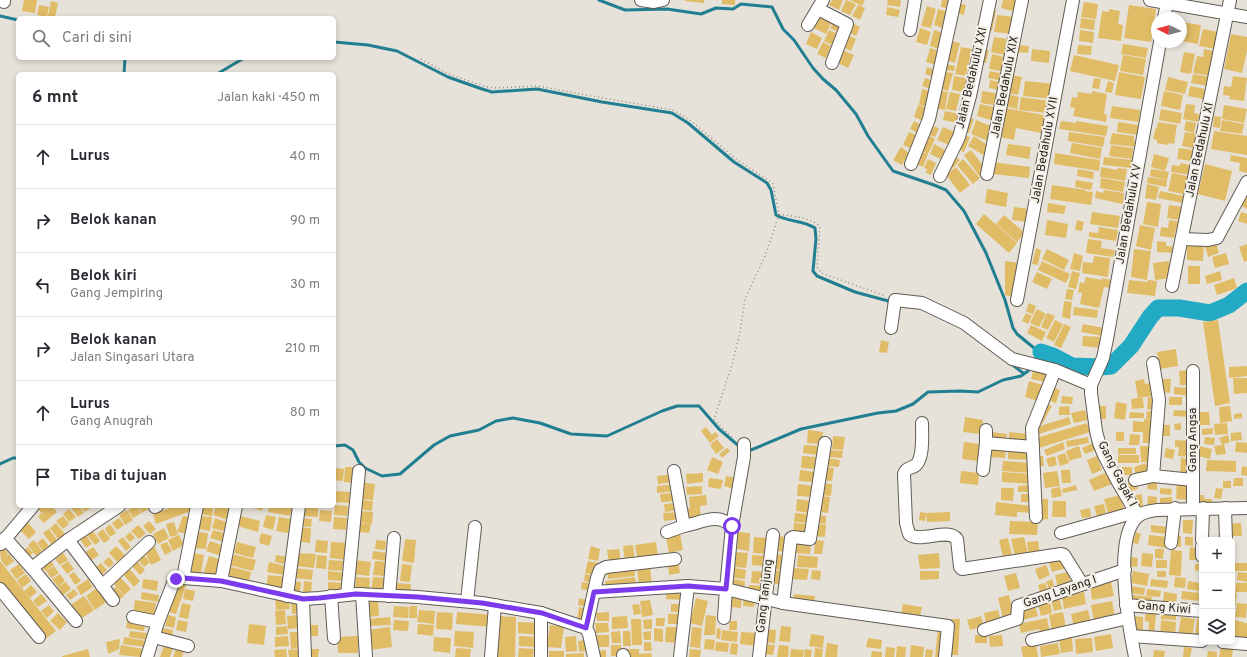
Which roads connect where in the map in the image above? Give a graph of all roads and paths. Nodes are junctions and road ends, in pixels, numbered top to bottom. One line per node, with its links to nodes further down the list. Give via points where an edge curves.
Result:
1 (641, 0): 2 (street)
2 (663, 0)
3 (915, 0): 15 (street)
4 (955, 0): 19 (street, via 930,119)
5 (990, 0): 21 (street, Jalan Bedahulu XXI, via 959,136)
6 (1022, 0): 20 (street, Jalan Bedahulu XIX)
7 (1073, 0): 26 (street, Jalan Bedahulu XVII)
8 (1230, 0): 12 (street, Jalan Bedahulu XI)
9 (1160, 1): 11 (street); 12 (street)
10 (821, 4): 14 (street); 18 (street, via 847,24)
11 (1163, 12)
12 (1228, 14): 13 (street); 24 (street, Jalan Bedahulu XI)
13 (1247, 17)
14 (808, 25)
15 (910, 30)
16 (1159, 48): 32 (street, Jalan Bedahulu XV, via 1107,339)
17 (421, 59): 23 (path, via 449,74 482,86 537,86 673,110 690,120 736,159 773,184)
18 (832, 63)
19 (911, 164)
20 (987, 174)
21 (940, 176)
22 (1247, 182): 24 (street, via 1216,238)
23 (779, 214): 27 (path, via 812,221 819,225 817,267 821,273); 37 (path, via 765,256 745,299 732,365 714,420 727,433)
24 (1182, 239): 25 (street, Jalan Bedahulu XI)
25 (1172, 286)
26 (1017, 300)
27 (895, 302): 28 (street); 30 (street, via 922,303 964,323 1010,358)
28 (891, 328)
29 (1153, 363): 42 (street, via 1159,396)
30 (1054, 370): 32 (street); 38 (street, via 1032,428)
31 (1193, 371): 44 (street, Gang Angsa)
32 (1093, 381): 54 (street, Gang Gagak I, via 1093,413 1099,443)
33 (922, 423): 74 (street, via 920,458 915,465 906,469 904,474 906,523 909,534 914,537 954,536 957,539 962,568 1061,554)
34 (986, 430): 36 (street)
35 (826, 443): 89 (street, via 810,539 791,538)
36 (986, 443): 38 (street); 39 (street)
37 (744, 444): 57 (street)
38 (1033, 447): 55 (street)
39 (983, 470)
40 (358, 471): 81 (street)
41 (674, 471): 56 (street)
42 (1153, 476): 43 (street); 44 (street)
43 (1135, 480)
44 (1193, 480): 51 (street, Gang Angsa)
45 (31, 508): 66 (street)
46 (116, 508): 65 (street)
47 (197, 508): 72 (street)
48 (236, 508): 73 (street)
49 (298, 508): 82 (street)
50 (1174, 508): 51 (street); 54 (street); 68 (street)
51 (1198, 508): 52 (street); 62 (street, Gang Angsa)
52 (1225, 508): 53 (street); 63 (street)
53 (1247, 508)
54 (1137, 514): 60 (street); 71 (street, via 1125,549)
55 (1036, 517)
56 (684, 526): 57 (street, via 716,519 726,521); 59 (street)
57 (732, 526): 77 (street)
58 (475, 528): 88 (street)
59 (667, 532)
60 (1061, 533)
61 (772, 535): 85 (street, Gang Tanjung)
62 (1202, 537)
63 (1226, 537)
64 (394, 538): 84 (street)
65 (68, 540): 70 (street); 75 (street)
66 (2, 542): 70 (street)
67 (149, 542): 75 (street)
68 (1171, 543)
69 (675, 559): 79 (street, via 606,567 599,572)
70 (32, 568): 97 (street)
71 (1125, 570): 74 (street, Gang Layang I); 91 (street)
72 (183, 578): 73 (street); 98 (street, via 174,582)
73 (221, 581): 82 (street)
74 (1082, 584): 100 (street, Gang Layang I, via 1018,606 1017,619)
75 (102, 586): 87 (street)
76 (688, 586): 77 (street); 79 (street); 116 (street)
77 (726, 589): 85 (street); 95 (street)
78 (0, 590): 102 (street)
79 (594, 592): 99 (street)
80 (362, 594): 81 (street); 84 (street); 112 (street)
81 (347, 595): 83 (street)
82 (287, 596): 86 (street)
83 (331, 596): 86 (street); 104 (street)
84 (389, 596): 88 (street)
85 (765, 598): 89 (street); 117 (street, Gang Tanjung)
86 (303, 599): 111 (street)
87 (113, 600)
88 (467, 602): 90 (street)
89 (783, 603): 118 (street, via 948,626)
90 (495, 605): 93 (street); 113 (street)
91 (1126, 605): 92 (street, Gang Kiwi); 96 (street)
92 (1199, 611)
93 (542, 613): 99 (street); 114 (street)
94 (133, 617): 98 (street)
95 (724, 618)
96 (1128, 618): 101 (street); 105 (street)
97 (76, 621)
98 (158, 622): 103 (street)
99 (586, 628): 115 (street)
100 (984, 630)
101 (1131, 636): 106 (street); 119 (street)
102 (39, 637)
103 (154, 637): 109 (street); 110 (street)
104 (334, 638)
105 (1032, 640)
106 (1199, 641)
107 (1235, 643): 108 (street)
108 (1247, 644)
109 (188, 646)
110 (147, 657)
111 (305, 657)
112 (366, 657)
113 (491, 657)
114 (541, 657)
115 (594, 657)
116 (680, 657)
117 (759, 657)
118 (945, 657)
119 (1133, 657)

